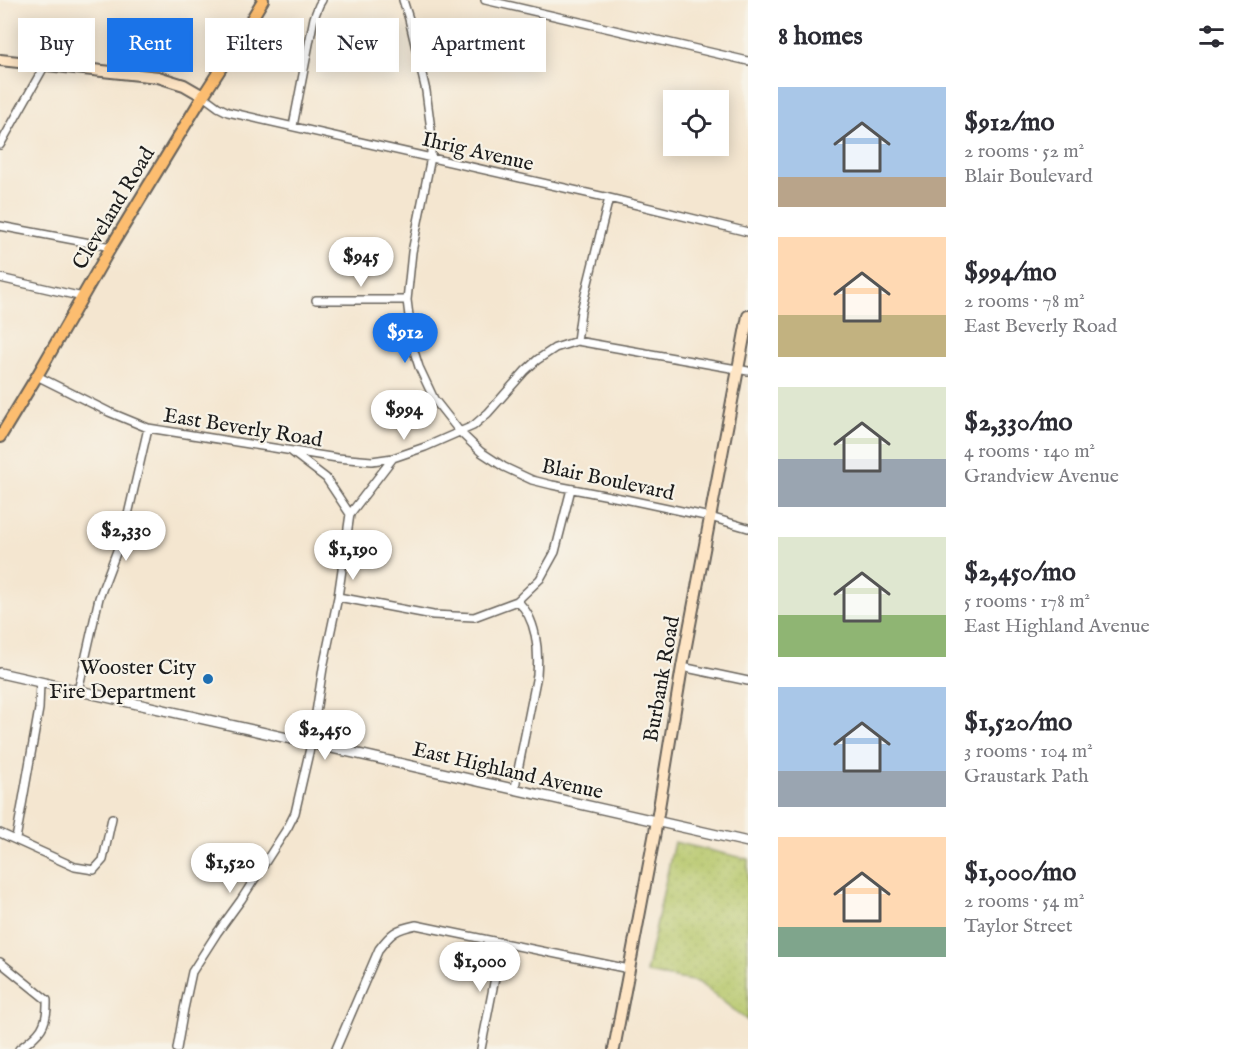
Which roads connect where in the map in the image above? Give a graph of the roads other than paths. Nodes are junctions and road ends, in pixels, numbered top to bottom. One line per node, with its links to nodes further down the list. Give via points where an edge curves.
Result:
1 (263, 0): 10 (main road, Cleveland Road)
2 (322, 0): 11 (street, via 314,18)
3 (403, 0): 13 (street, Blair Boulevard, via 426,91)
4 (485, 0): 6 (street)
5 (0, 60): 7 (main road)
6 (748, 61)
7 (18, 62)
8 (95, 70): 10 (main road, via 158,77)
9 (41, 72): 12 (street)
10 (203, 96): 11 (street, Ihrig Avenue, via 228,112); 17 (main road, Cleveland Road)
11 (293, 126): 13 (street, Ihrig Avenue)
12 (0, 145)
13 (431, 157): 14 (street, Ihrig Avenue); 21 (street, Blair Boulevard, via 412,252)
14 (609, 198): 16 (street, Ihrig Avenue); 23 (street)
15 (0, 226): 17 (street)
16 (748, 232)
17 (111, 247): 19 (main road, Cleveland Road)
18 (0, 278): 19 (street)
19 (83, 297): 25 (main road, Cleveland Road)
20 (316, 300): 21 (street)
21 (407, 300): 27 (street, Blair Boulevard, via 418,367 434,399)
22 (748, 316): 24 (main road, Burbank Road)
23 (577, 341): 24 (street); 27 (street, East Beverly Road, via 555,348 537,360 488,413)
24 (743, 370): 33 (main road, Burbank Road)
25 (38, 376): 26 (street, East Beverly Road); 28 (main road, Cleveland Road)
26 (148, 428): 29 (street, East Beverly Road); 41 (street, via 124,532 99,598)
27 (460, 432): 30 (street, East Beverly Road); 31 (street, Blair Boulevard, via 481,452 511,471)
28 (0, 437)
29 (290, 450): 30 (street, East Beverly Road, via 337,459); 32 (street, via 326,478)
30 (393, 458): 32 (street)
31 (571, 489): 33 (street, Blair Boulevard); 36 (street, via 555,552 540,579)
32 (350, 514): 35 (street)
33 (710, 517): 34 (street, Blair Boulevard); 37 (main road, Burbank Road)
34 (748, 528)
35 (338, 597): 36 (street, via 433,615 474,617); 42 (street)
36 (517, 601): 43 (street, via 531,620 538,663)
37 (682, 667): 39 (street); 45 (main road, Burbank Road)
38 (0, 673): 40 (street, East Highland Avenue)
39 (748, 681)
40 (40, 682): 41 (street, East Highland Avenue); 47 (street)
41 (78, 691): 42 (street, East Highland Avenue)
42 (311, 744): 43 (street, East Highland Avenue); 53 (street, via 295,813 288,827 192,972)
43 (515, 790): 45 (street, East Highland Avenue)
44 (112, 818): 47 (street, via 103,860 94,870 75,867)
45 (657, 822): 48 (street, East Highland Avenue); 51 (main road, Burbank Road)
46 (0, 833): 47 (street)
47 (16, 839)
48 (748, 842)
49 (502, 942): 51 (street); 54 (street, via 416,925 400,928 390,935 372,964); 55 (street)
50 (0, 962): 52 (street, via 47,1000 47,1014 37,1036)
51 (628, 969): 56 (main road, Burbank Road)
52 (19, 1049)
53 (177, 1049)
54 (336, 1049)
55 (482, 1049)
56 (614, 1049)

